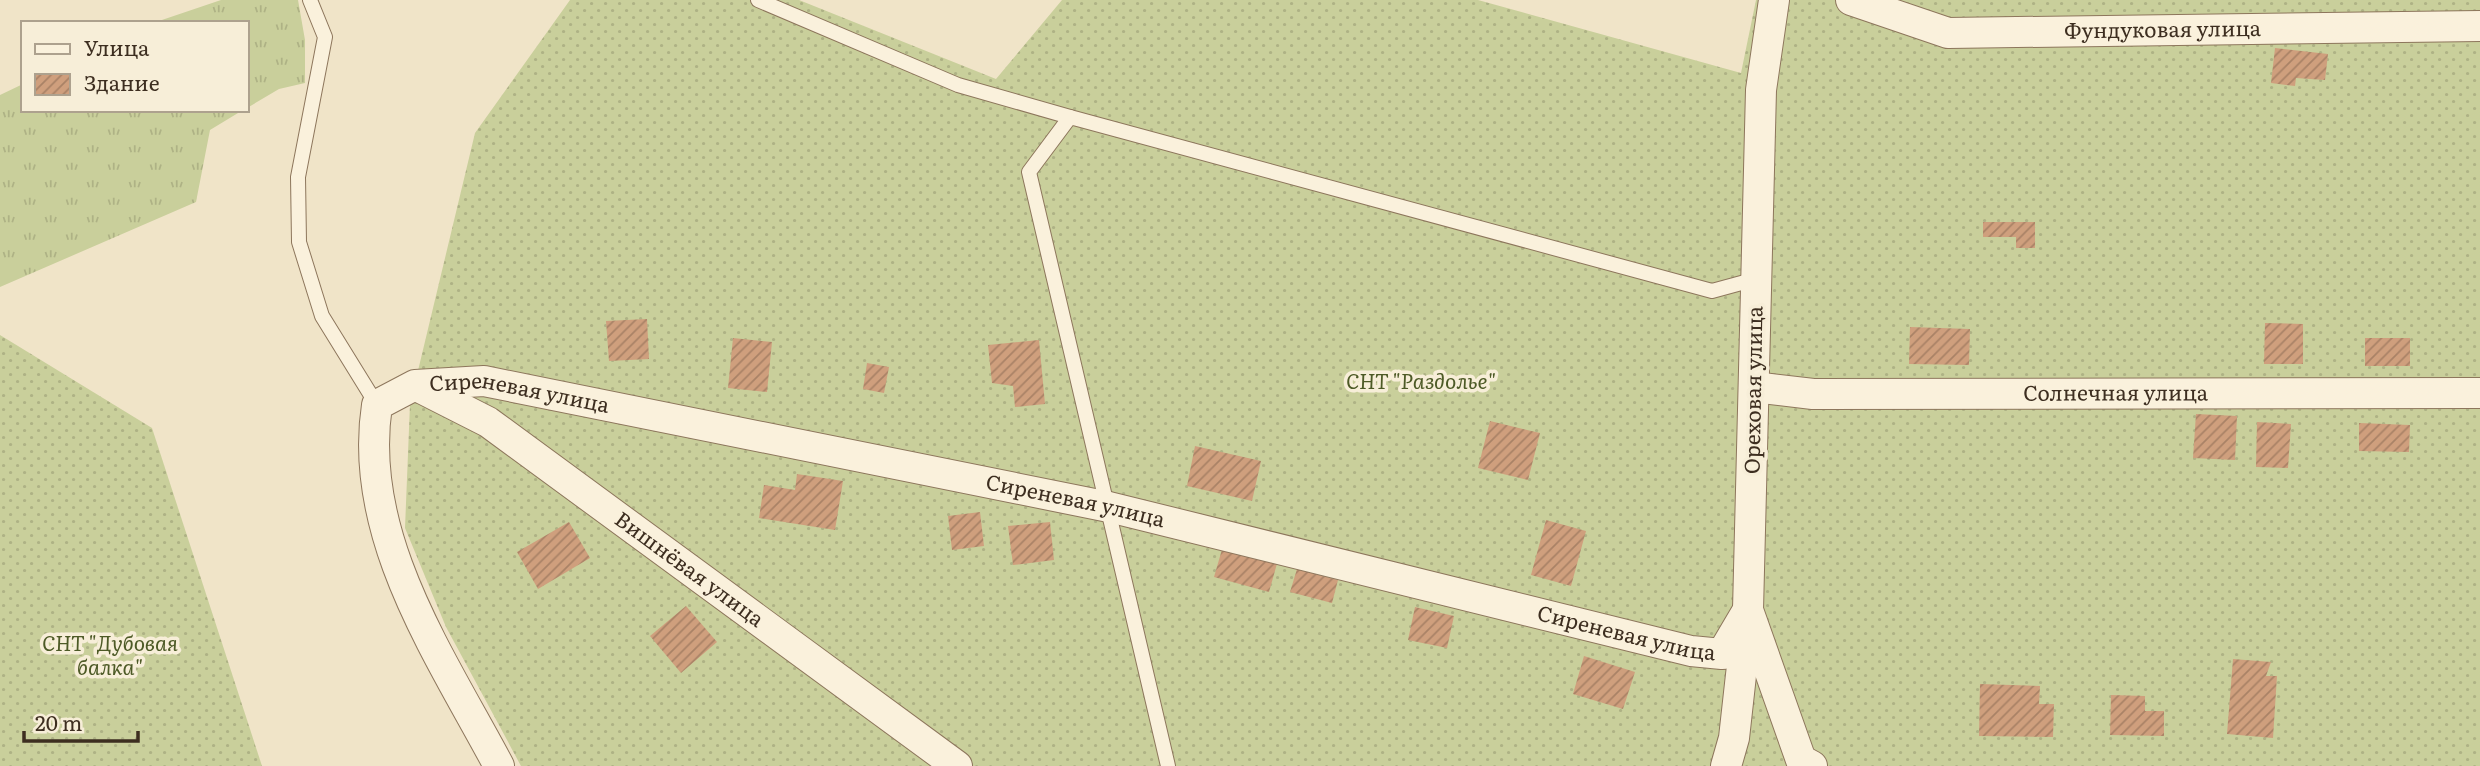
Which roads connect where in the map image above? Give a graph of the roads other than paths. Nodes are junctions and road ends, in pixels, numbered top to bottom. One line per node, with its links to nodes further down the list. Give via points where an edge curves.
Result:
1 (310, 0): 11 (lane, via 324,37 298,177 299,242 322,316)
2 (758, 0): 6 (lane, via 958,85)
3 (1774, 0): 7 (street, Ореховая улица, via 1761,90)
4 (1851, 0): 5 (street, Фундуковая улица, via 1948,33)
5 (2480, 26)
6 (1070, 117): 7 (lane, via 1712,291); 12 (lane, via 1029,172)
7 (1756, 279): 9 (street, Ореховая улица)
8 (415, 385): 11 (street, Сиреневая улица); 12 (street, Сиреневая улица, via 484,381); 15 (street, Вишнёвая улица, via 488,422)
9 (1754, 387): 10 (street, Солнечная улица, via 1814,394); 13 (street, Ореховая улица)
10 (2480, 393)
11 (377, 405): 14 (street, via 372,436 379,510 413,603)
12 (1109, 507): 13 (street, Сиреневая улица, via 1691,651 1721,654); 16 (lane)
13 (1748, 610): 17 (street, via 1734,737); 18 (street, Ореховая улица, via 1801,760)
14 (499, 766)
15 (957, 766)
16 (1168, 766)
17 (1726, 766)
18 (1812, 766)

